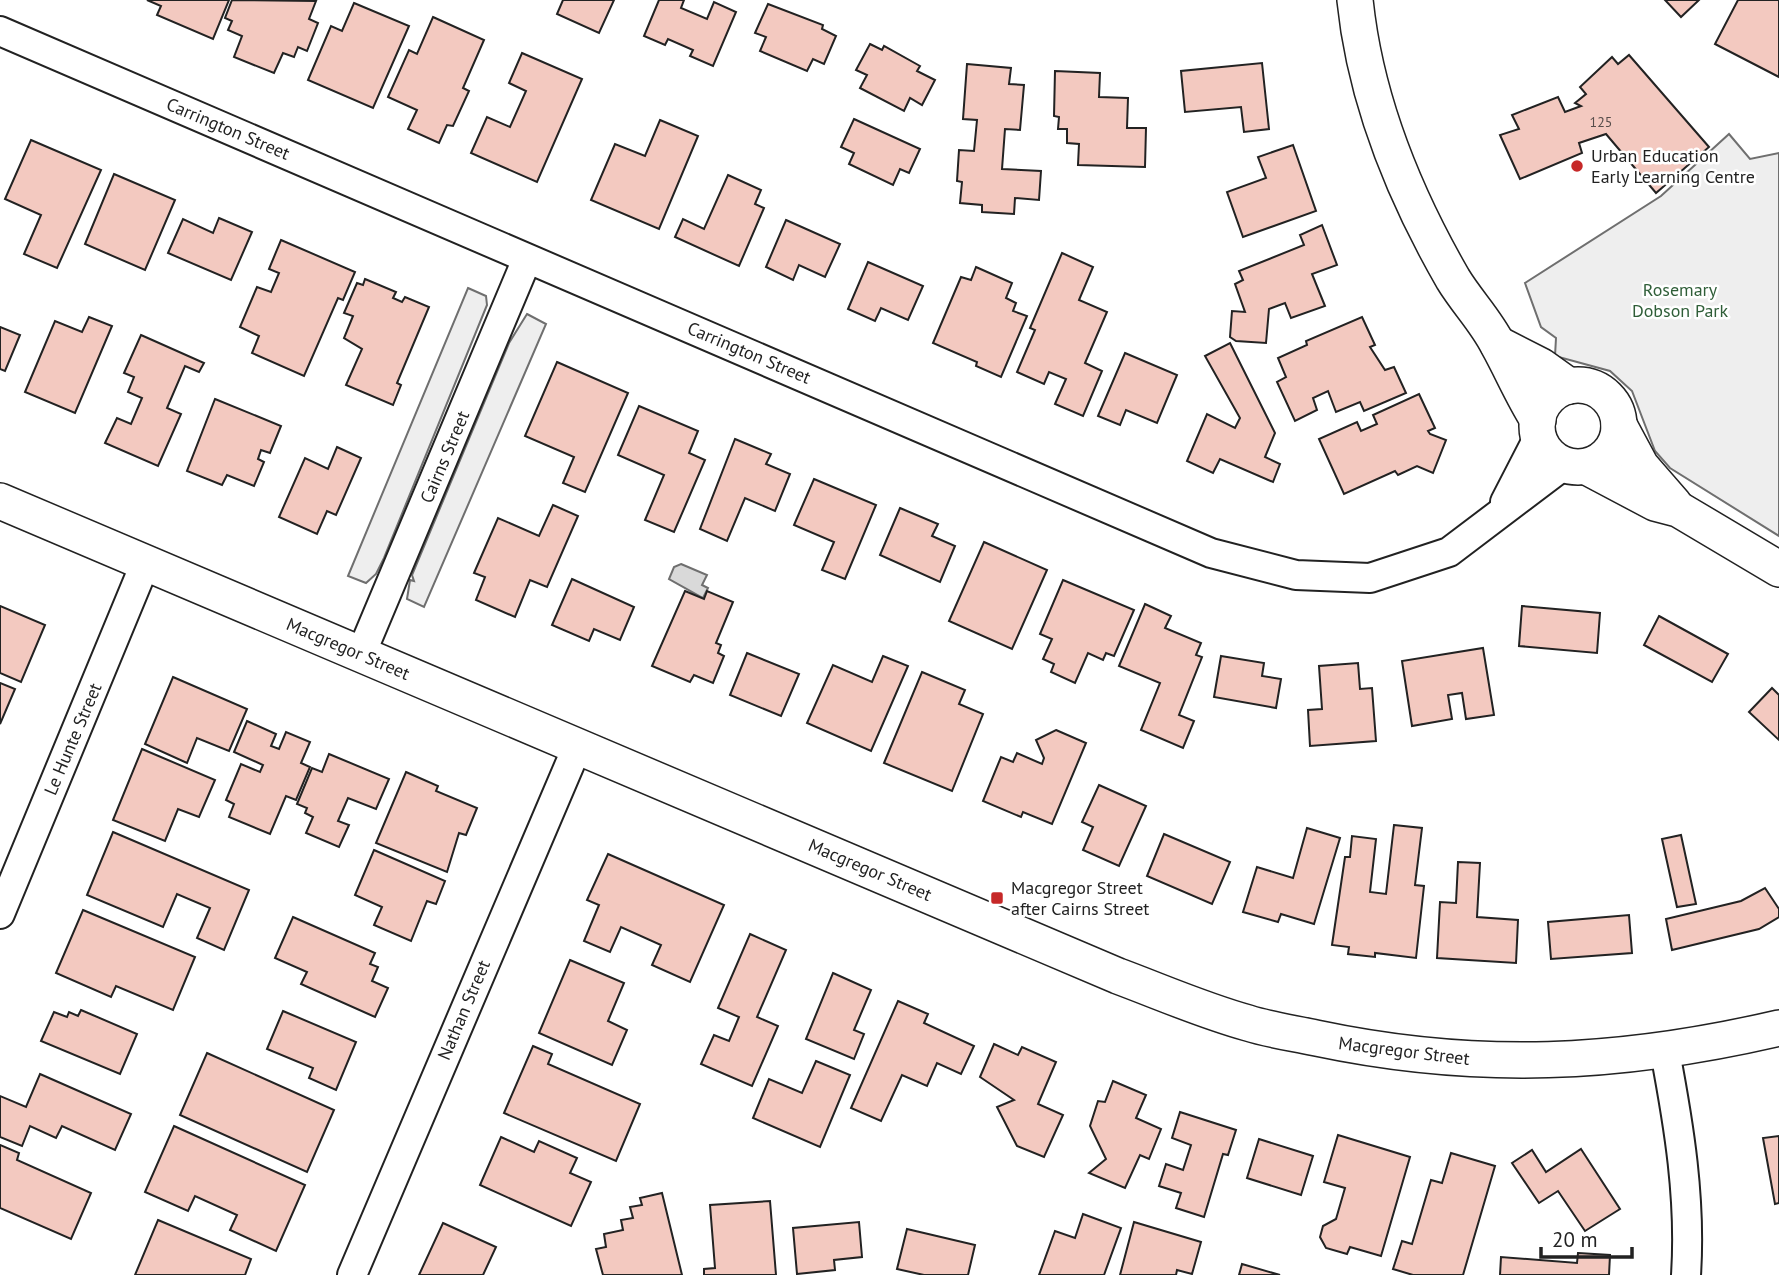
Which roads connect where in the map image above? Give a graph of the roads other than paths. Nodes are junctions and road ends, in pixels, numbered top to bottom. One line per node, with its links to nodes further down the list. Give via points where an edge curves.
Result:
1 (1355, 0): 4 (street, via 1380,116 1411,201 1454,280)
2 (0, 31): 3 (street, Carrington Street)
3 (527, 259): 11 (street, Carrington Street, via 1211,553 1260,566 1296,575 1370,578 1449,552); 14 (street, Cairns Street)
4 (1498, 344): 5 (street); 7 (street)
5 (1569, 386): 6 (street, via 1584,385 1603,392 1612,401); 7 (street, via 1553,392 1544,402)
6 (1619, 425): 8 (street, via 1611,451); 10 (street, via 1641,466)
7 (1538, 429): 8 (street, via 1548,454); 11 (street, Carrington Street)
8 (1575, 466): 10 (street); 11 (street, Carrington Street)
9 (0, 501): 12 (street, Macgregor Street)
10 (1678, 509): 13 (street)
11 (1500, 510)
12 (145, 564): 14 (street, Macgregor Street); 16 (street, Le Hunte Street)
13 (1779, 569)
14 (360, 654): 15 (street, Macgregor Street)
15 (578, 745): 18 (street, Macgregor Street, via 1118,976 1248,1024 1366,1048 1473,1060 1567,1061); 19 (street, Nathan Street)
16 (0, 914)
17 (1779, 1028): 18 (street, Macgregor Street)
18 (1665, 1052): 20 (street, via 1686,1183)
19 (352, 1275)
20 (1686, 1275)

